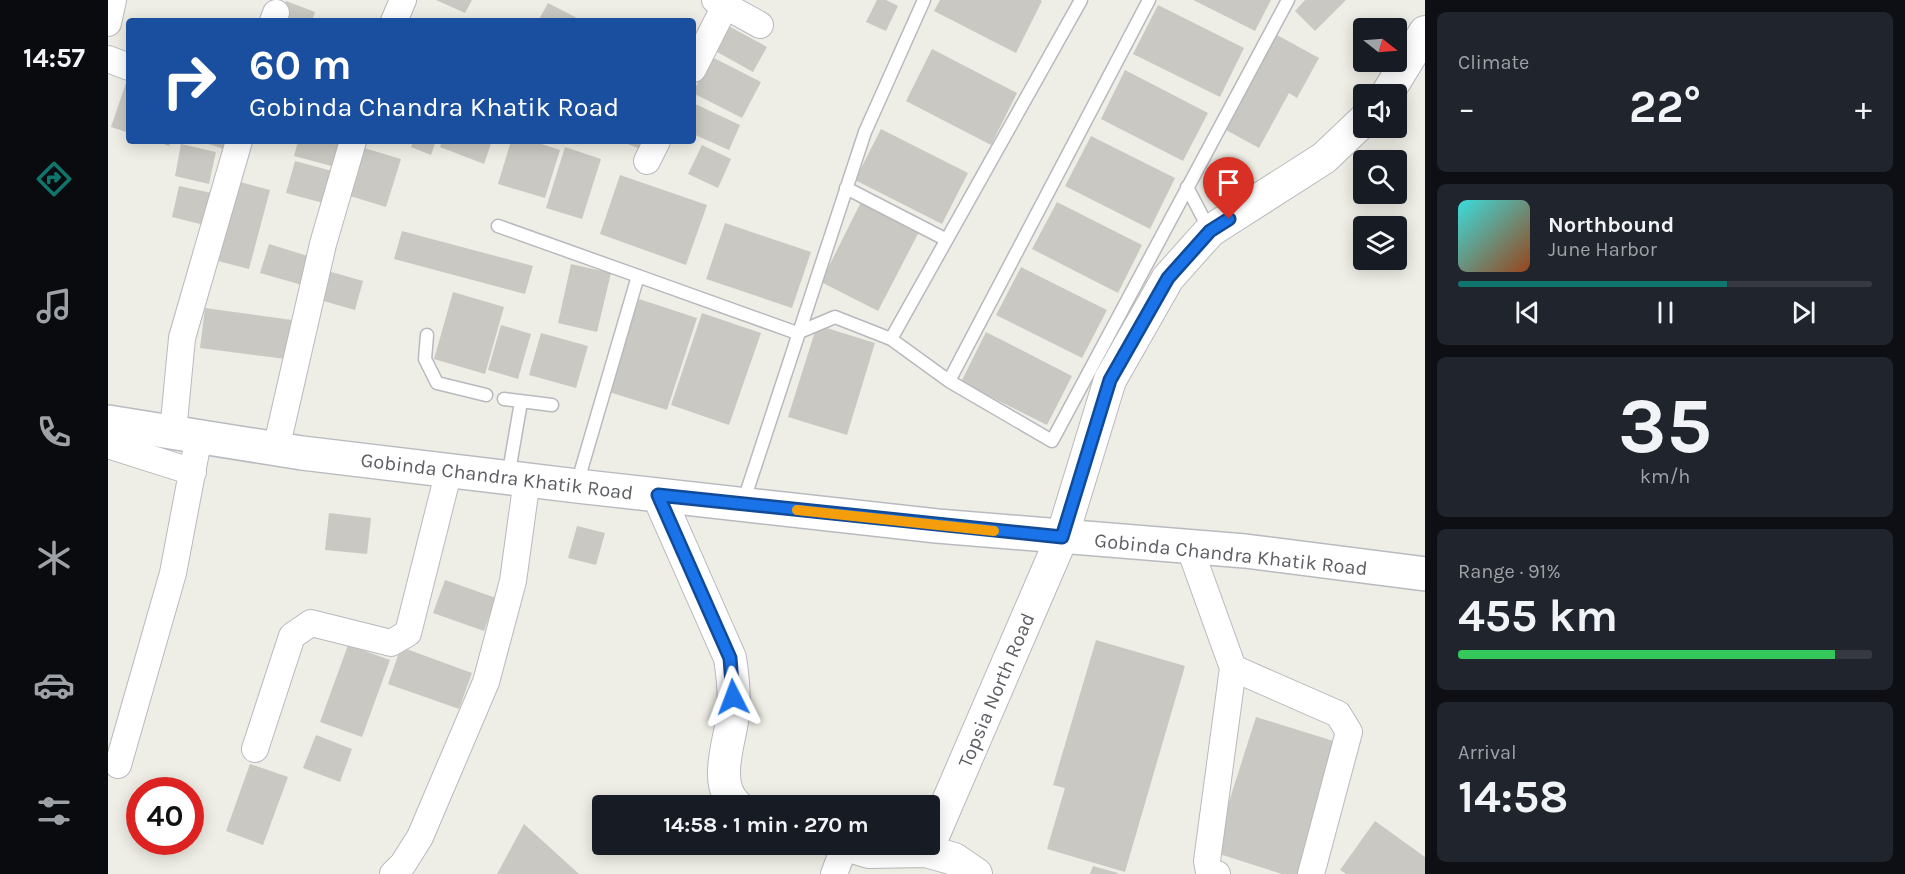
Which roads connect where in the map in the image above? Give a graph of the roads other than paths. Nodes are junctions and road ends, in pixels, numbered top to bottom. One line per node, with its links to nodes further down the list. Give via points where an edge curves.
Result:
1 (113, 0): 9 (street)
2 (404, 0): 8 (street)
3 (924, 0): 20 (lane, via 865,132)
4 (1081, 0): 23 (lane)
5 (1149, 0): 28 (lane)
6 (1288, 0): 19 (lane)
7 (722, 1): 10 (street); 13 (street)
8 (395, 18)
9 (108, 23)
10 (760, 25)
11 (1425, 32): 15 (street)
12 (108, 59): 14 (street)
13 (696, 62)
14 (126, 66)
15 (1393, 84)
16 (1353, 130): 22 (street, Topsia North Road, via 1324,158)
17 (238, 144): 34 (street, via 182,338)
18 (352, 144): 36 (street, via 323,244)
19 (1187, 187): 22 (lane); 28 (lane, via 1052,441)
20 (846, 188): 23 (lane); 25 (lane)
21 (498, 225): 24 (lane)
22 (1210, 231): 43 (street, Topsia North Road, via 1168,278 1110,380)
23 (945, 239): 27 (lane)
24 (638, 276): 25 (lane); 40 (lane)
25 (797, 333): 27 (lane, via 835,317); 42 (lane)
26 (427, 334): 29 (lane, via 425,359 437,383)
27 (891, 339): 28 (lane)
28 (949, 381)
29 (486, 394)
30 (504, 399): 31 (lane)
31 (521, 402): 32 (lane); 39 (lane)
32 (552, 405)
33 (108, 422): 34 (main road, Gobinda Chandra Khatik Road)
34 (186, 434): 36 (main road, Gobinda Chandra Khatik Road); 38 (street)
35 (108, 445): 38 (street)
36 (276, 448): 37 (main road, Gobinda Chandra Khatik Road)
37 (449, 470): 39 (main road, Gobinda Chandra Khatik Road); 47 (street, via 408,633 391,643 311,623 292,636)
38 (193, 472): 48 (street, via 173,573)
39 (517, 478): 40 (main road, Gobinda Chandra Khatik Road); 53 (street, via 513,580 486,682 420,837)
40 (577, 486): 41 (main road, Gobinda Chandra Khatik Road)
41 (658, 495): 42 (main road, Gobinda Chandra Khatik Road); 49 (street, via 730,658 733,714 724,760)
42 (743, 504): 43 (main road, Gobinda Chandra Khatik Road)
43 (1062, 537): 44 (main road, Gobinda Chandra Khatik Road); 50 (street, Topsia North Road)
44 (1189, 546): 45 (main road, Gobinda Chandra Khatik Road); 46 (street)
45 (1425, 574)
46 (1233, 668): 56 (street, via 1207,861 1209,872); 57 (street, via 1338,714 1349,732)
47 (255, 749)
48 (118, 765)
49 (730, 795)
50 (940, 820)
51 (940, 852): 55 (street)
52 (841, 855): 54 (street)
53 (393, 874)
54 (834, 874)
55 (976, 874)
56 (1217, 874)
57 (1311, 874)

